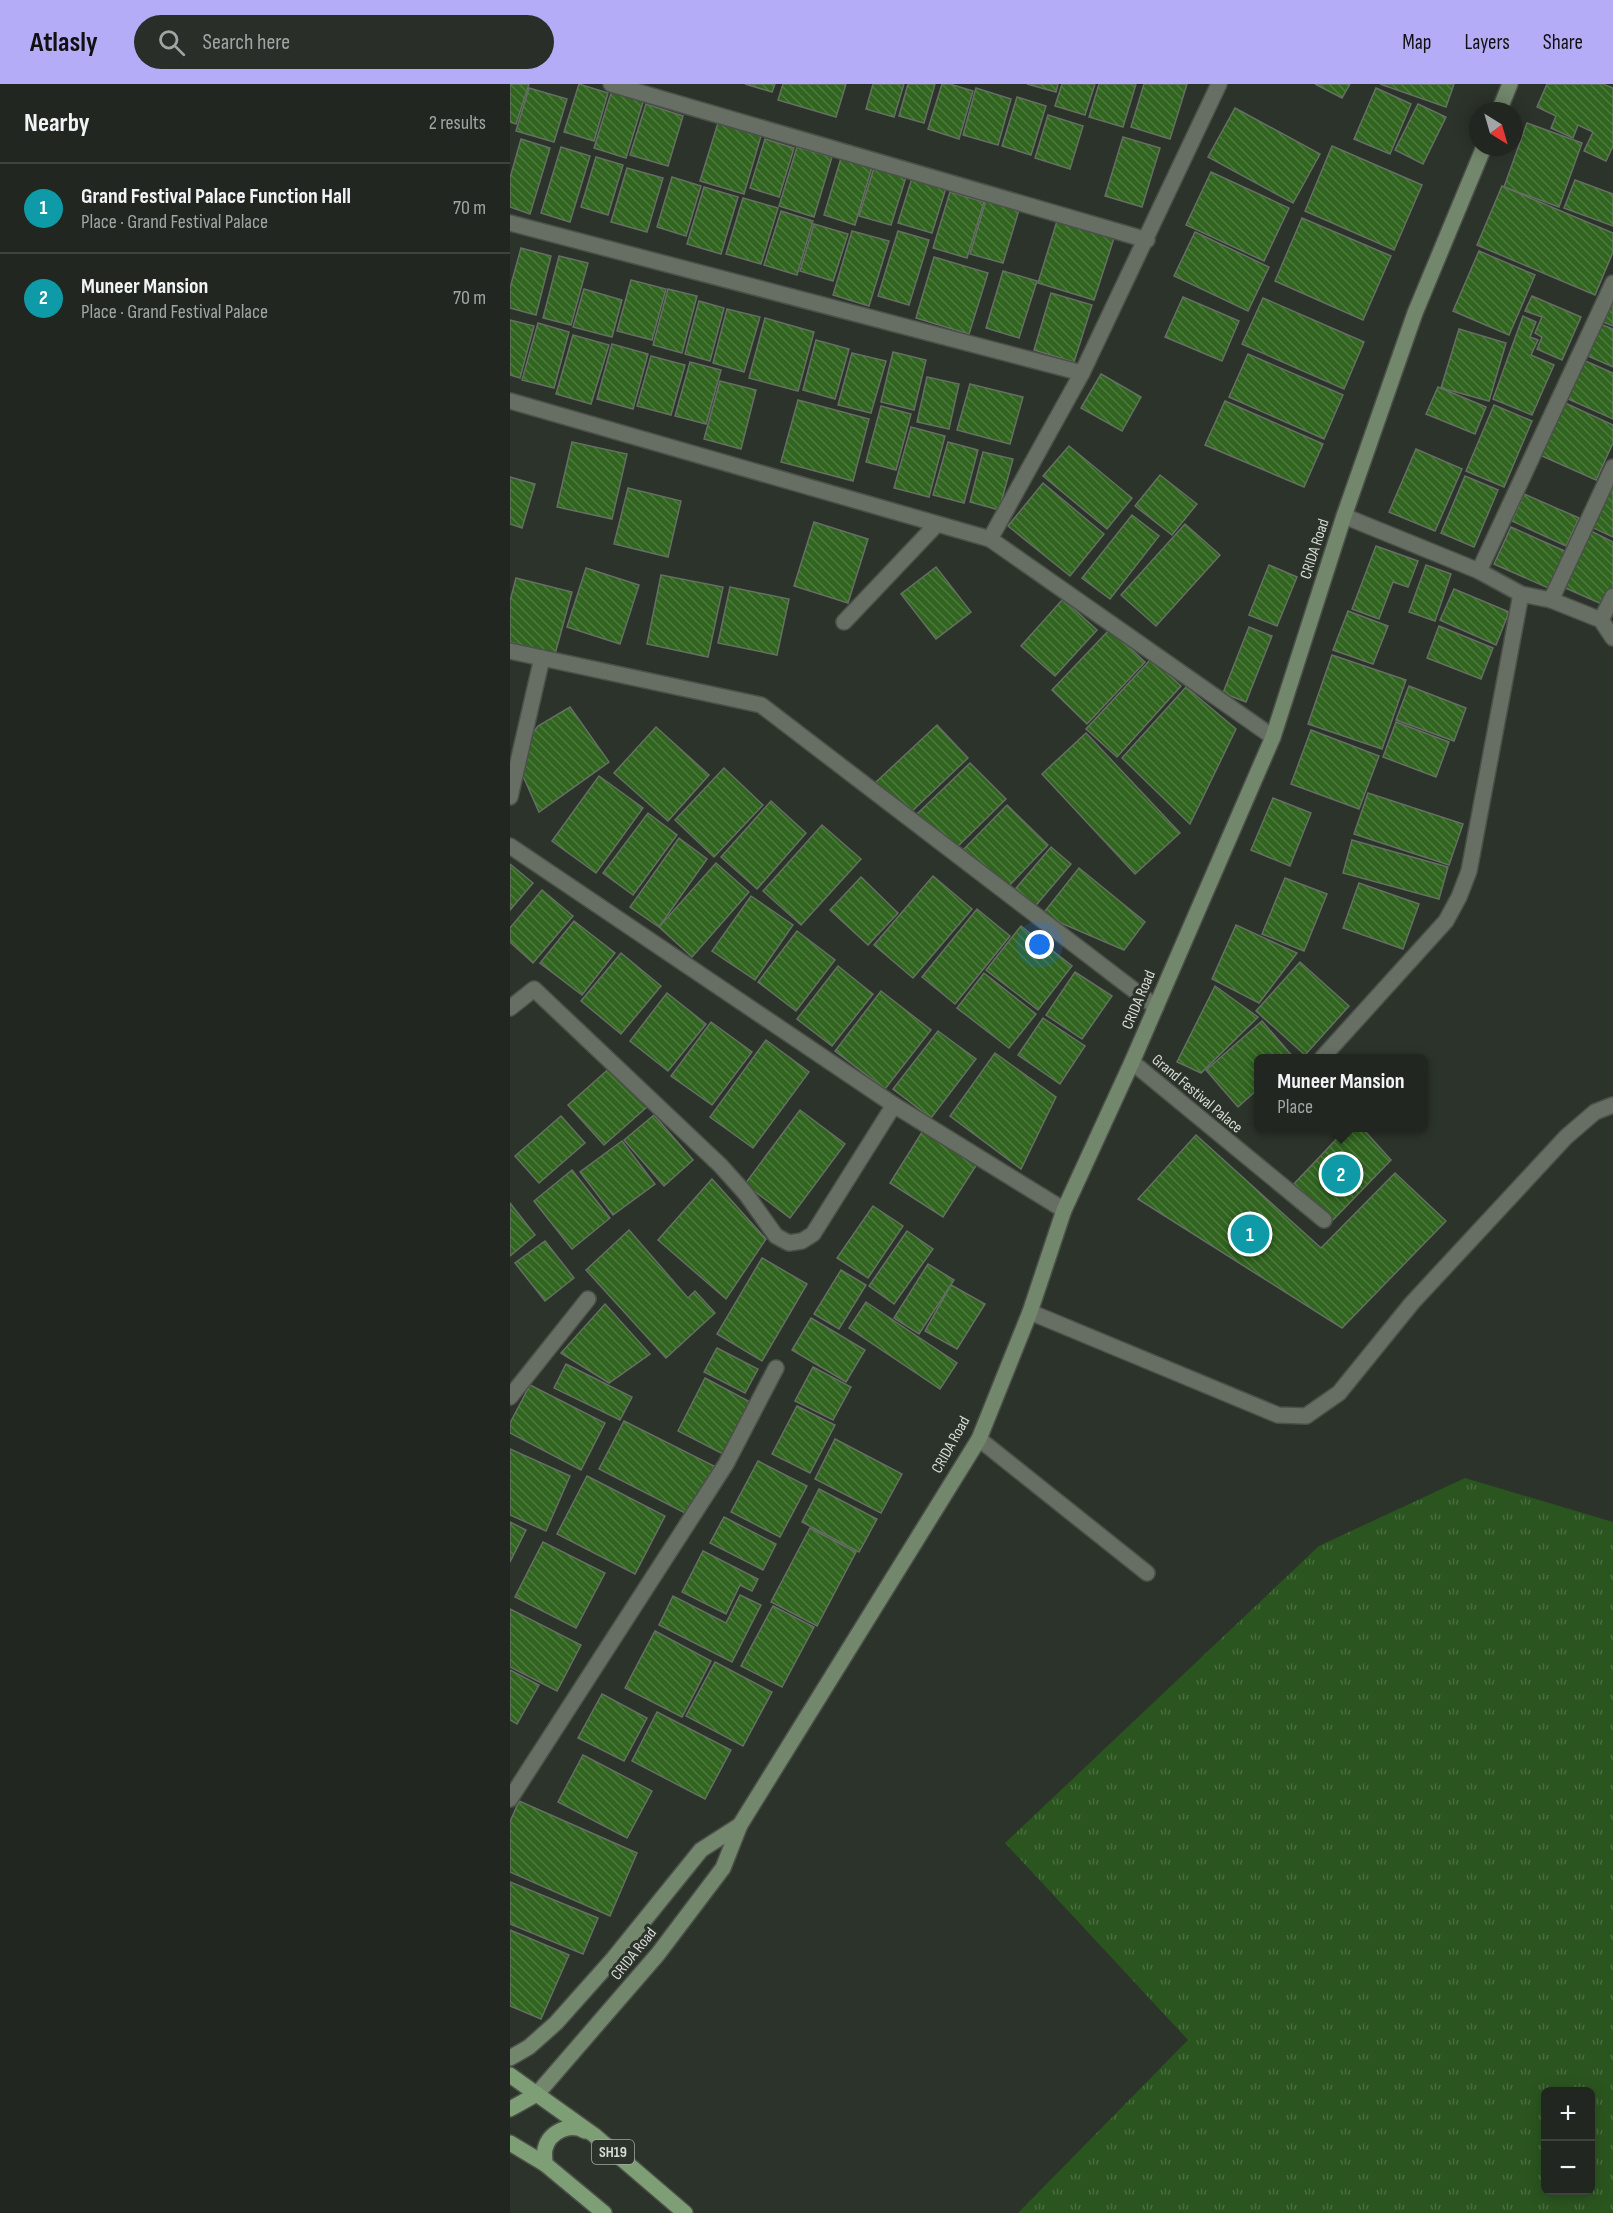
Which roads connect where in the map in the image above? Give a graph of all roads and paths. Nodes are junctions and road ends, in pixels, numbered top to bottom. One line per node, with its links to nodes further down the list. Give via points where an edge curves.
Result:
1 (611, 84): 7 (street)
2 (1219, 84): 7 (street)
3 (1510, 84): 4 (main road)
4 (1503, 102)
5 (1480, 156): 12 (main road, CRIDA Road, via 1415,313)
6 (510, 223): 9 (street)
7 (1147, 240): 9 (street)
8 (1613, 283): 15 (street)
9 (1082, 373): 14 (street)
10 (510, 401): 13 (street)
11 (1613, 467): 18 (street)
12 (1344, 516): 15 (street); 24 (main road, CRIDA Road)
13 (936, 525): 14 (street); 20 (street)
14 (990, 539): 24 (street)
15 (1479, 571): 16 (street)
16 (1521, 594): 18 (street); 29 (street, via 1469,871 1459,897 1446,921)
17 (1613, 596): 19 (street)
18 (1551, 600): 19 (street)
19 (1601, 620): 21 (street)
20 (844, 622)
21 (1613, 638)
22 (510, 651): 23 (street)
23 (542, 658): 25 (street); 27 (street, via 761,705)
24 (1273, 737): 27 (main road, CRIDA Road)
25 (510, 797)
26 (510, 846): 31 (street)
27 (1156, 1007): 30 (main road, CRIDA Road)
28 (510, 1008): 31 (street, via 534,989 721,1166 776,1236 789,1243 813,1234)
29 (1326, 1054)
30 (1132, 1062): 33 (main road, CRIDA Road); 34 (street, Grand Festival Palace)
31 (894, 1105): 33 (street)
32 (1613, 1105): 36 (street, via 1595,1112 1566,1137 1412,1303 1339,1393 1306,1416 1278,1414)
33 (1064, 1210): 36 (main road, CRIDA Road)
34 (1324, 1220)
35 (588, 1299): 38 (street)
36 (1030, 1312): 39 (main road, CRIDA Road)
37 (776, 1368): 41 (street, via 726,1464)
38 (510, 1397)
39 (979, 1439): 40 (street); 42 (main road, CRIDA Road)
40 (1147, 1573)
41 (510, 1799)
42 (740, 1825): 43 (main road, CRIDA Road, via 701,1850 556,2023 529,2048); 45 (main road, CRIDA Road, via 723,1868 671,1937)
43 (510, 2058)
44 (510, 2075): 45 (main road, SH19)
45 (537, 2094): 46 (main road); 47 (main road, SH19)
46 (510, 2109)
47 (594, 2135): 49 (main road, SH19, via 580,2128 566,2128 552,2136 545,2149); 51 (main road, SH19)
48 (510, 2143): 49 (main road)
49 (545, 2164): 50 (main road)
50 (604, 2213)
51 (685, 2213)

